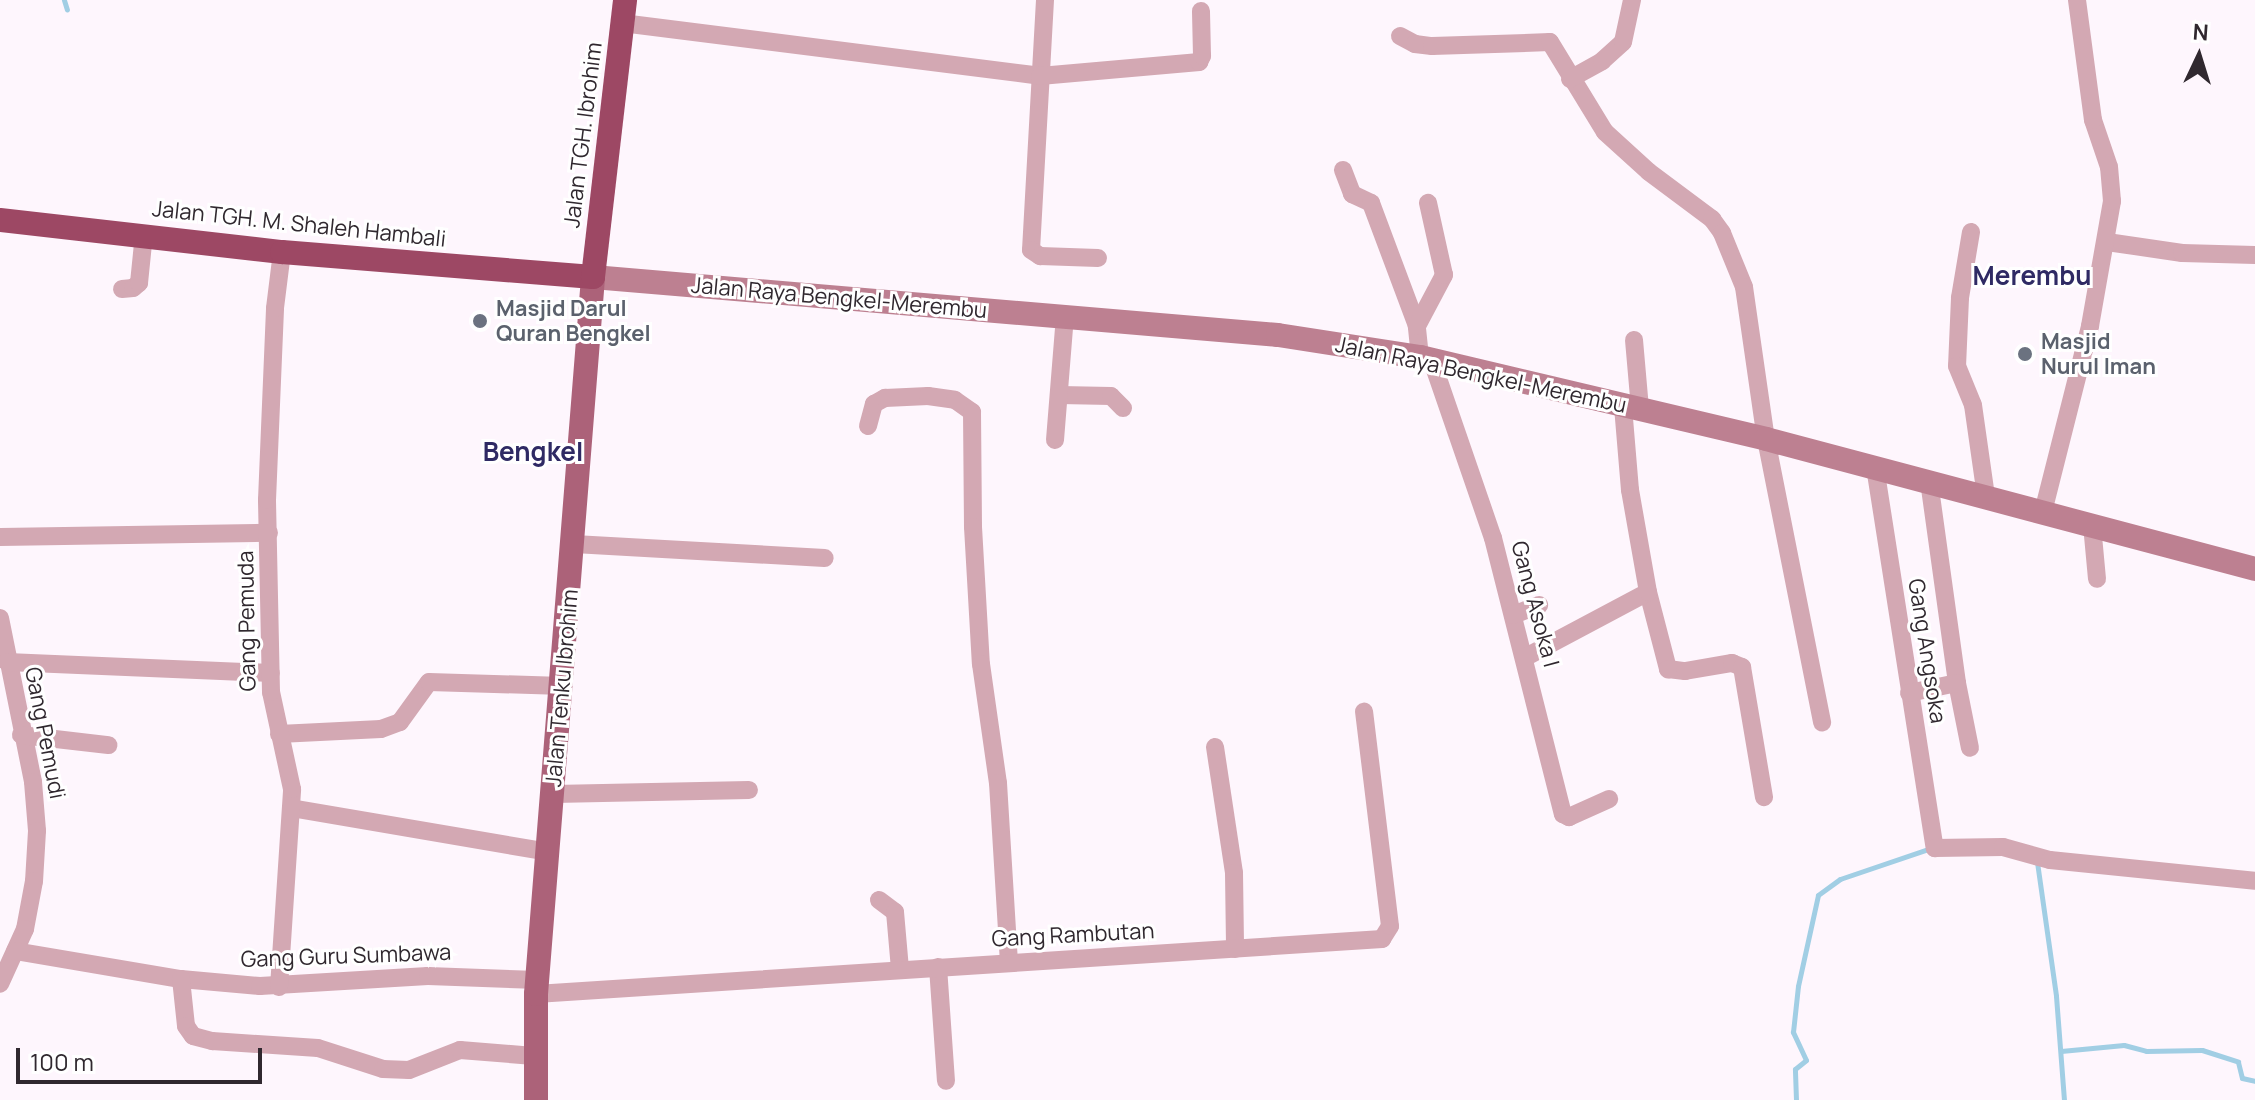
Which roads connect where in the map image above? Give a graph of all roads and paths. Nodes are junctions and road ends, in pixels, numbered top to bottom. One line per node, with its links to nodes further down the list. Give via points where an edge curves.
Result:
1 (1045, 0): 7 (street)
2 (1632, 0): 8 (street, via 1623,42)
3 (2077, 0): 14 (street, via 2093,120 2112,185)
4 (623, 11): 7 (street); 18 (highway, Jalan TGH. Ibrohim)
5 (1201, 11): 7 (street, via 1199,62)
6 (1400, 36): 8 (street, via 1432,46 1546,41 1554,46)
7 (1040, 76): 17 (street, via 1031,250 1040,256)
8 (1570, 79): 28 (street, via 1614,142 1712,219 1731,249 1744,287)
9 (1343, 170): 21 (street, Gang Asoka I, via 1352,194 1371,203)
10 (1428, 203): 21 (street, via 1444,275)
11 (0, 220): 13 (highway, Jalan TGH. M. Shaleh Hambali)
12 (1971, 232): 32 (street, via 1960,298 1957,366 1973,405)
13 (144, 234): 15 (highway, Jalan TGH. M. Shaleh Hambali); 19 (street, via 139,283)
14 (2107, 242): 16 (street, via 2182,253); 33 (street)
15 (282, 252): 18 (highway, Jalan TGH. M. Shaleh Hambali); 35 (street, Gang Pemuda, via 272,371)
16 (2255, 255)
17 (1098, 258)
18 (593, 277): 20 (street, Jalan Raya Bengkel-Merembu); 37 (main road, Jalan Tenku Ibrohim)
19 (122, 289)
20 (1065, 317): 23 (street, Jalan Raya Bengkel-Merembu, via 1278,335); 24 (street)
21 (1417, 326): 23 (street, Gang Asoka I)
22 (1634, 340): 26 (street)
23 (1426, 359): 26 (street, Jalan Raya Bengkel-Merembu); 43 (street, Gang Asoka I, via 1493,538)
24 (1060, 395): 25 (street, via 1111,396); 29 (street)
25 (1123, 408)
26 (1632, 408): 28 (street, Jalan Raya Bengkel-Merembu); 41 (street, via 1630,490)
27 (868, 426): 68 (street, via 874,404 885,398 955,400 972,412 981,664 998,783)
28 (1766, 439): 30 (street, Jalan Raya Bengkel-Merembu); 52 (street)
29 (1055, 440)
30 (1875, 467): 31 (street, Jalan Raya Bengkel-Merembu); 50 (street, Gang Angsoka)
31 (1929, 481): 32 (street, Jalan Raya Bengkel-Merembu); 48 (street)
32 (1986, 496): 33 (street, Jalan Raya Bengkel-Merembu)
33 (2043, 512): 34 (street, Jalan Raya Bengkel-Merembu)
34 (2092, 525): 39 (street, Jalan Raya Bengkel-Merembu); 40 (street)
35 (269, 533): 36 (street); 47 (street, Gang Pemuda)
36 (0, 537)
37 (574, 544): 38 (street); 49 (main road, Jalan Tenku Ibrohim)
38 (825, 558)
39 (2255, 569)
40 (2097, 579)
41 (1648, 592): 45 (street); 60 (street, via 1668,669 1732,663 1742,667)
42 (1539, 605): 43 (street)
43 (1513, 615): 45 (street, Gang Asoka I)
44 (0, 618): 46 (street, Gang Pemudi)
45 (1524, 658): 61 (street, Gang Asoka I, via 1563,814 1569,817)
46 (7, 662): 47 (street); 54 (street, Gang Pemudi)
47 (271, 673): 53 (street, Gang Pemuda)
48 (1957, 683): 50 (street); 57 (street)
49 (563, 686): 53 (street, via 429,682 400,722 381,729); 59 (main road, Jalan Tenku Ibrohim)
50 (1909, 693): 64 (street, Gang Angsoka, via 1932,843 1940,849 2003,847 2050,860)
51 (1364, 712): 66 (street, Gang Rambutan, via 1388,933 1374,941)
52 (1822, 723)
53 (279, 734): 62 (street, Gang Pemuda, via 290,775)
54 (21, 735): 55 (street); 67 (street, Gang Pemudi, via 33,782 37,831 30,905)
55 (108, 745)
56 (1215, 747): 66 (street, via 1234,873)
57 (1970, 748)
58 (749, 790): 59 (street)
59 (554, 794): 63 (main road, Jalan Tenku Ibrohim)
60 (1764, 797)
61 (1609, 799)
62 (291, 808): 63 (street); 73 (street, Gang Pemuda)
63 (548, 852): 74 (main road, Jalan Tenku Ibrohim)
64 (2255, 881)
65 (879, 900): 70 (street, via 895,912)
66 (1235, 949): 68 (street, Gang Rambutan)
67 (15, 951): 71 (street, Gang Guru Sumbawa); 72 (street, Gang Pemudi)
68 (1009, 963): 69 (street, Gang Rambutan)
69 (938, 967): 70 (street, Gang Rambutan); 76 (street)
70 (900, 969): 74 (street, Gang Rambutan)
71 (181, 979): 73 (street, Gang Guru Sumbawa); 75 (street, via 186,1026 193,1036 212,1041 318,1048 383,1069 409,1070 460,1050)
72 (0, 984)
73 (279, 987): 74 (street, Gang Guru Sumbawa, via 428,976)
74 (537, 987): 75 (main road, Jalan Tenku Ibrohim)
75 (534, 1056): 77 (main road, Jalan Tenku Ibrohim)
76 (946, 1081)
77 (536, 1100)

